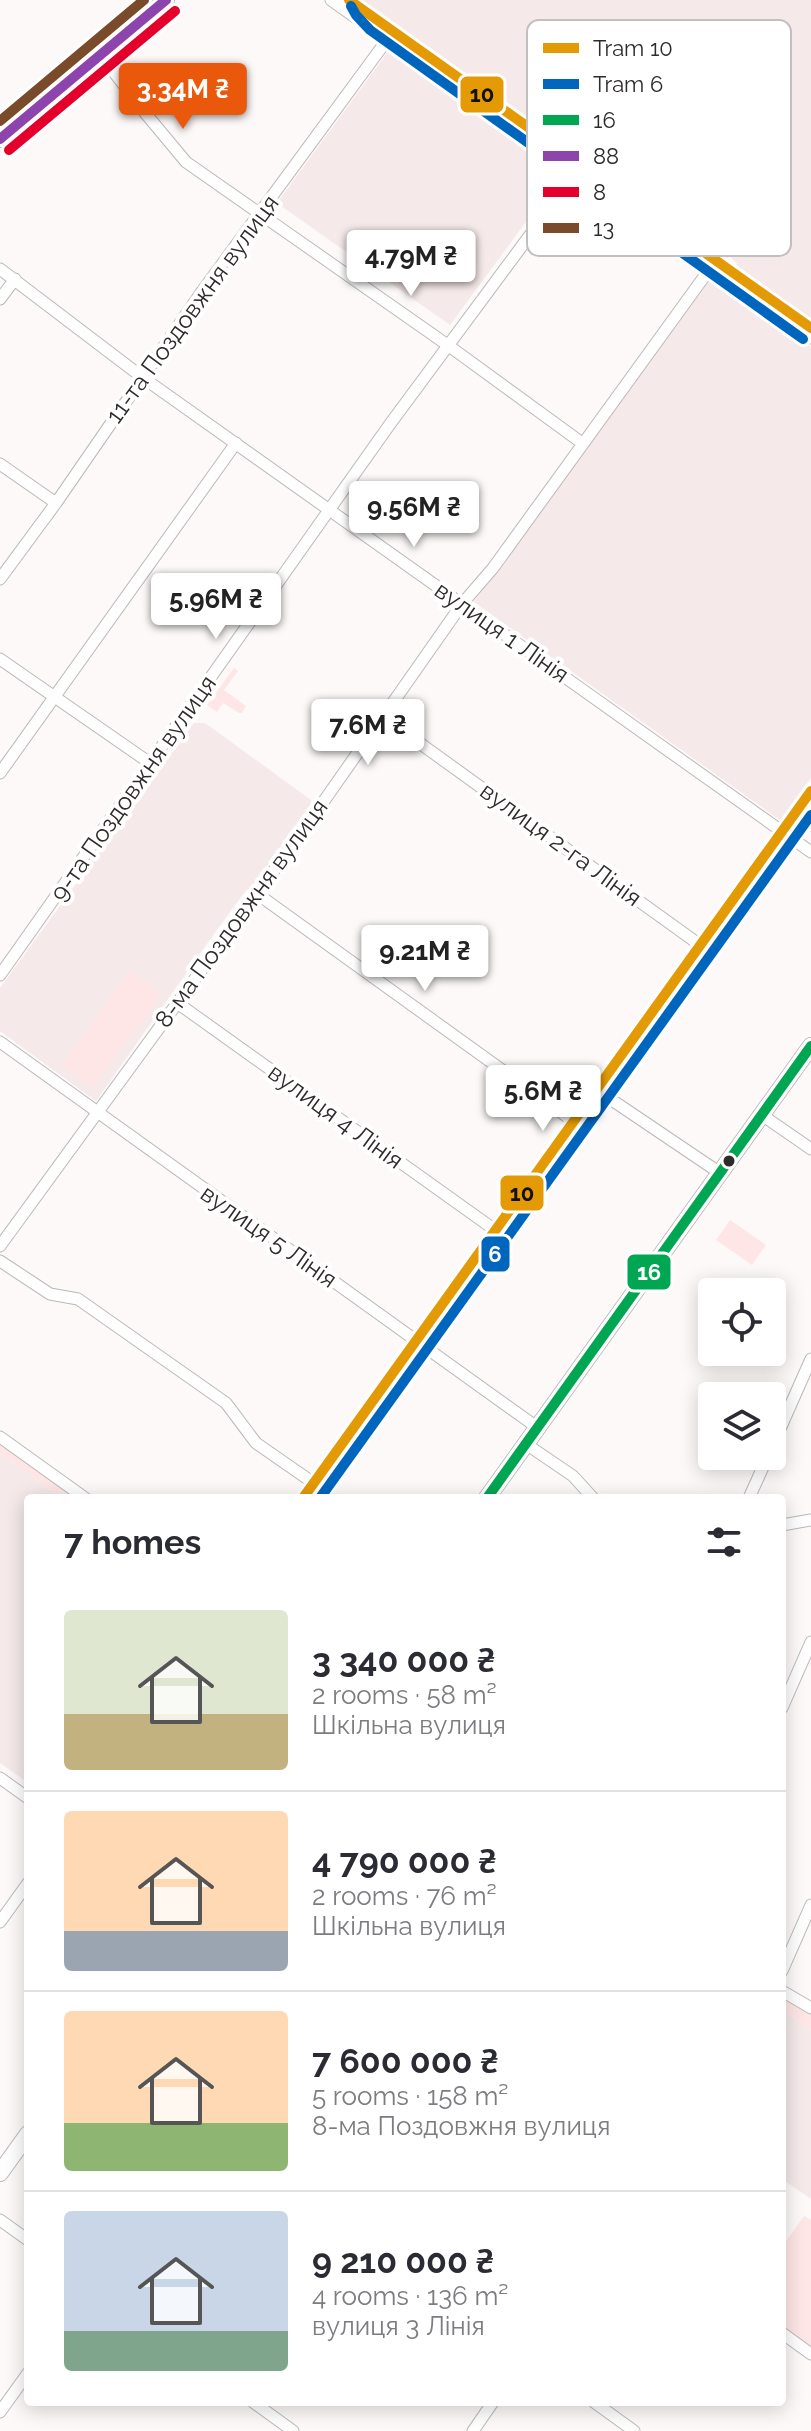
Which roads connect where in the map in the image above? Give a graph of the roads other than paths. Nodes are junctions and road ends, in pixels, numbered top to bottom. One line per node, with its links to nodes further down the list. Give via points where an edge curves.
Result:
1 (166, 0): 4 (main road)
2 (331, 0): 3 (street)
3 (387, 40): 6 (street); 7 (street, 11-та Поздовжня вулиця)
4 (100, 54): 5 (main road); 7 (street, via 186,162)
5 (0, 139)
6 (527, 139)
7 (260, 213): 15 (street); 16 (street, 11-та Поздовжня вулиця)
8 (527, 240): 15 (street, 9-та Поздовжня вулиця)
9 (690, 256): 11 (street)
10 (0, 269): 12 (street, вулиця 1 Лінія)
11 (709, 270): 14 (street, via 721,272); 18 (street, 8-ма Поздовжня вулиця)
12 (15, 279): 13 (street); 16 (street, вулиця 1 Лінія)
13 (0, 299)
14 (811, 338)
15 (449, 346): 18 (street); 21 (street, 9-та Поздовжня вулиця)
16 (142, 377): 17 (street, вулиця 1 Лінія); 20 (street, 11-та Поздовжня вулиця)
17 (236, 443): 21 (street, вулиця 1 Лінія); 25 (street)
18 (582, 443): 23 (street, 8-ма Поздовжня вулиця)
19 (0, 464): 20 (street)
20 (56, 503): 22 (street, 11-та Поздовжня вулиця)
21 (330, 511): 23 (street, вулиця 1 Лінія); 27 (street, 9-та Поздовжня вулиця)
22 (0, 579)
23 (462, 604): 26 (street, 8-ма Поздовжня вулиця); 30 (street, вулиця 1 Лінія)
24 (0, 659): 25 (street)
25 (54, 696): 27 (street); 28 (street)
26 (382, 716): 32 (street, 8-ма Поздовжня вулиця); 33 (street, вулиця 2-га Лінія)
27 (150, 763): 34 (street, 9-та Поздовжня вулиця)
28 (0, 773)
29 (811, 790): 30 (street)
30 (783, 830): 31 (street, вулиця 1 Лінія); 33 (street)
31 (811, 852)
32 (256, 893): 35 (street, 8-ма Поздовжня вулиця); 41 (street)
33 (700, 945): 38 (street)
34 (0, 975)
35 (176, 1002): 39 (street, 8-ма Поздовжня вулиця); 44 (street, вулиця 4 Лінія)
36 (0, 1042): 39 (street, вулиця 5 Лінія)
37 (811, 1046): 40 (main road)
38 (597, 1090): 41 (street); 43 (street)
39 (96, 1113): 45 (street, 8-ма Поздовжня вулиця); 47 (street, вулиця 5 Лінія)
40 (762, 1115): 42 (street); 43 (main road)
41 (573, 1121): 44 (street)
42 (811, 1149)
43 (720, 1173): 50 (main road)
44 (495, 1230): 47 (street)
45 (0, 1246)
46 (0, 1261): 54 (street, via 50,1294 78,1299 226,1403 256,1443)
47 (416, 1340): 50 (street, вулиця 5 Лінія); 54 (street)
48 (811, 1359): 49 (street)
49 (786, 1415)
50 (538, 1428): 52 (main road)
51 (0, 1437): 55 (street)
52 (526, 1444): 57 (main road); 58 (street)
53 (762, 1470): 59 (street)
54 (315, 1484): 56 (street)
55 (79, 1494)
56 (308, 1494)
57 (490, 1494)
58 (589, 1494)
59 (751, 1494)
60 (811, 1520): 61 (street)
61 (786, 1524)
62 (811, 1642): 63 (street)
63 (786, 1699)
64 (0, 1778): 65 (street)
65 (24, 1795)
66 (24, 1889): 68 (street)
67 (811, 1905): 69 (street)
68 (0, 1922)
69 (786, 1962)
70 (786, 1993): 71 (street)
71 (811, 2008)
72 (24, 2140): 73 (main road)
73 (0, 2173)
74 (0, 2220): 75 (street)
75 (24, 2237)
76 (786, 2336): 77 (street)
77 (811, 2354)
78 (24, 2379): 82 (street)
79 (259, 2406): 83 (street)
80 (490, 2406): 84 (street)
81 (600, 2406): 85 (street)
82 (0, 2412)
83 (293, 2431)
84 (473, 2431)
85 (634, 2431)

